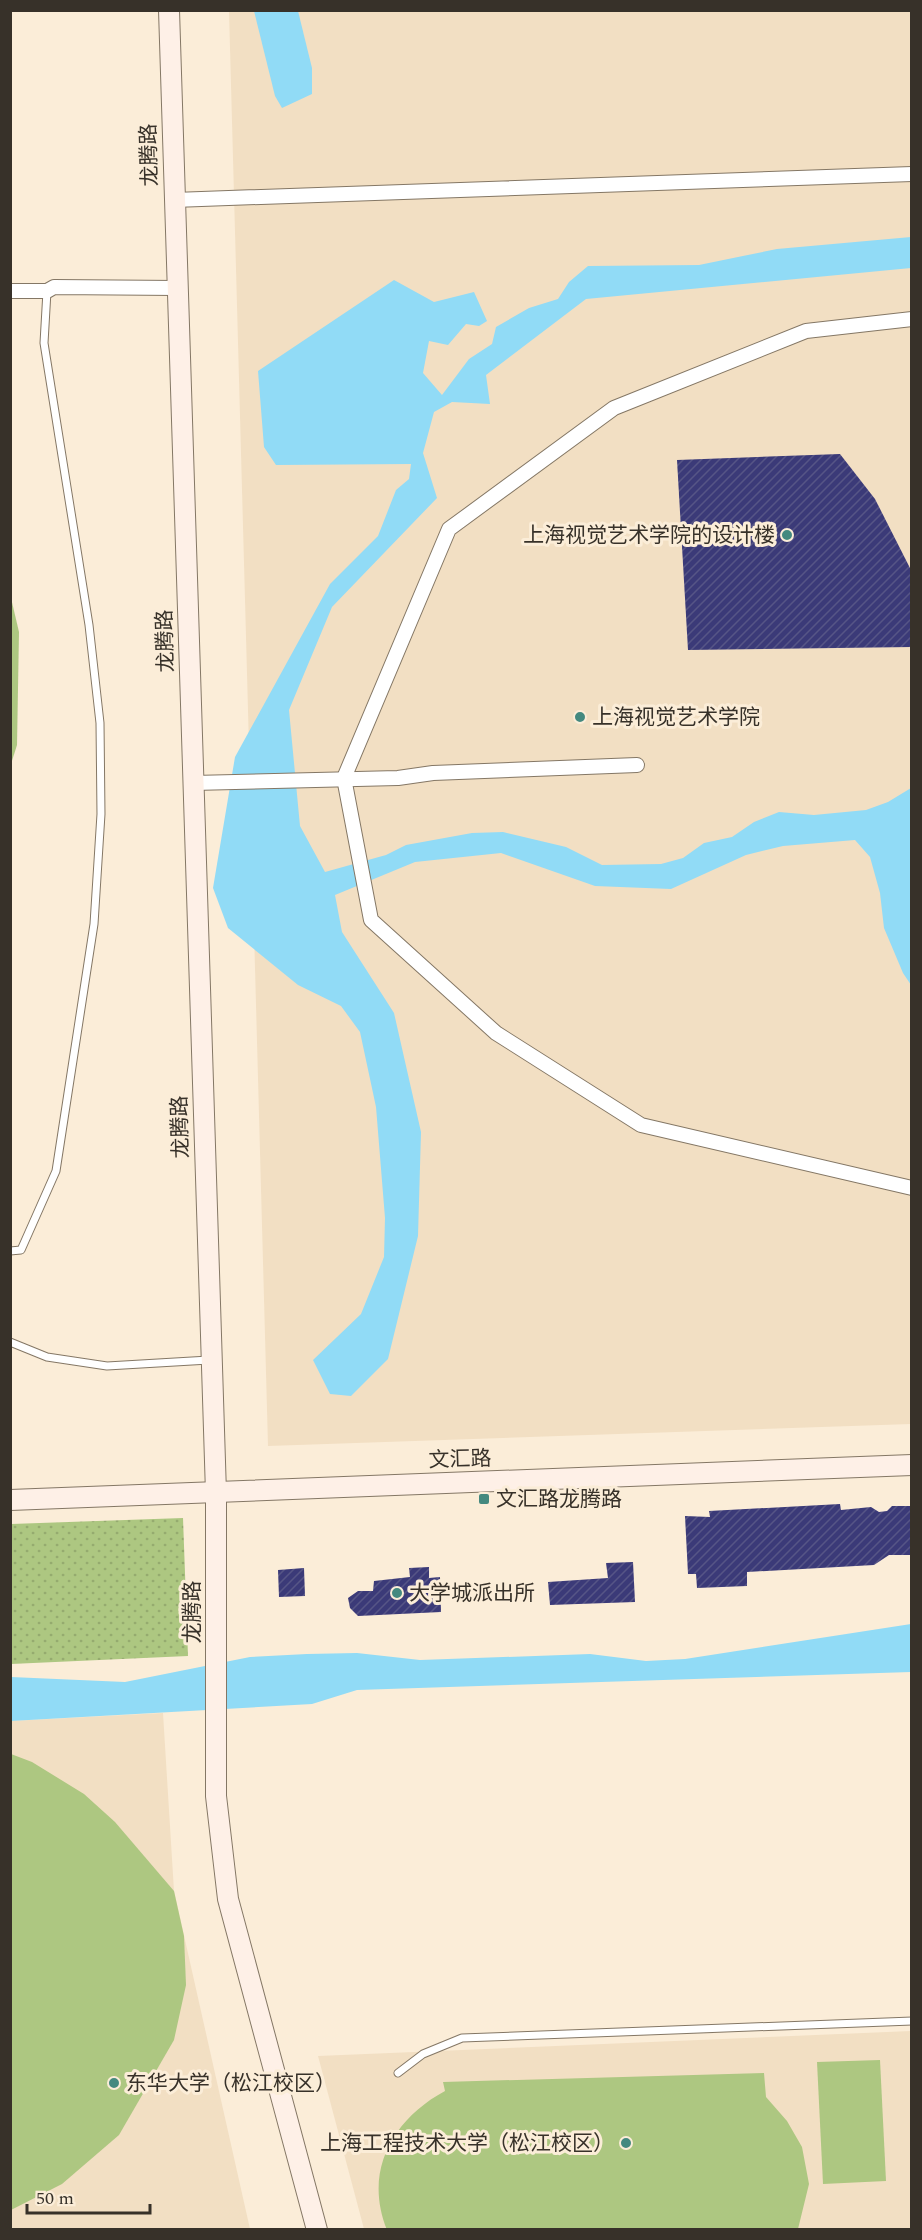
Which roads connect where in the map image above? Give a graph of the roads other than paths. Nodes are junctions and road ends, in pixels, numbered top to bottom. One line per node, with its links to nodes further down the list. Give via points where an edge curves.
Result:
1 (168, 10): 3 (main road, 龙腾路)
2 (912, 174): 3 (street)
3 (174, 200): 4 (main road, 龙腾路)
4 (177, 288): 6 (street, via 54,287); 10 (main road, 龙腾路)
5 (10, 291): 6 (street)
6 (47, 291): 12 (lane, via 44,343 89,625 100,723 100,814 94,924 56,1171 21,1250)
7 (912, 319): 9 (street, via 806,331 614,408 449,529)
8 (637, 765): 9 (street)
9 (344, 778): 10 (street); 11 (street, via 371,920 496,1033 641,1125)
10 (193, 783): 14 (main road, 龙腾路)
11 (912, 1188)
12 (10, 1251)
13 (10, 1342): 14 (lane, via 47,1357 107,1365)
14 (212, 1359): 16 (main road, 龙腾路)
15 (912, 1465): 16 (main road, 文汇路)
16 (216, 1493): 17 (main road, 文汇路); 20 (main road, 龙腾路, via 216,1796 228,1899)
17 (10, 1500)
18 (912, 2021): 19 (lane, via 462,2038 423,2054)
19 (398, 2073)
20 (316, 2229)

